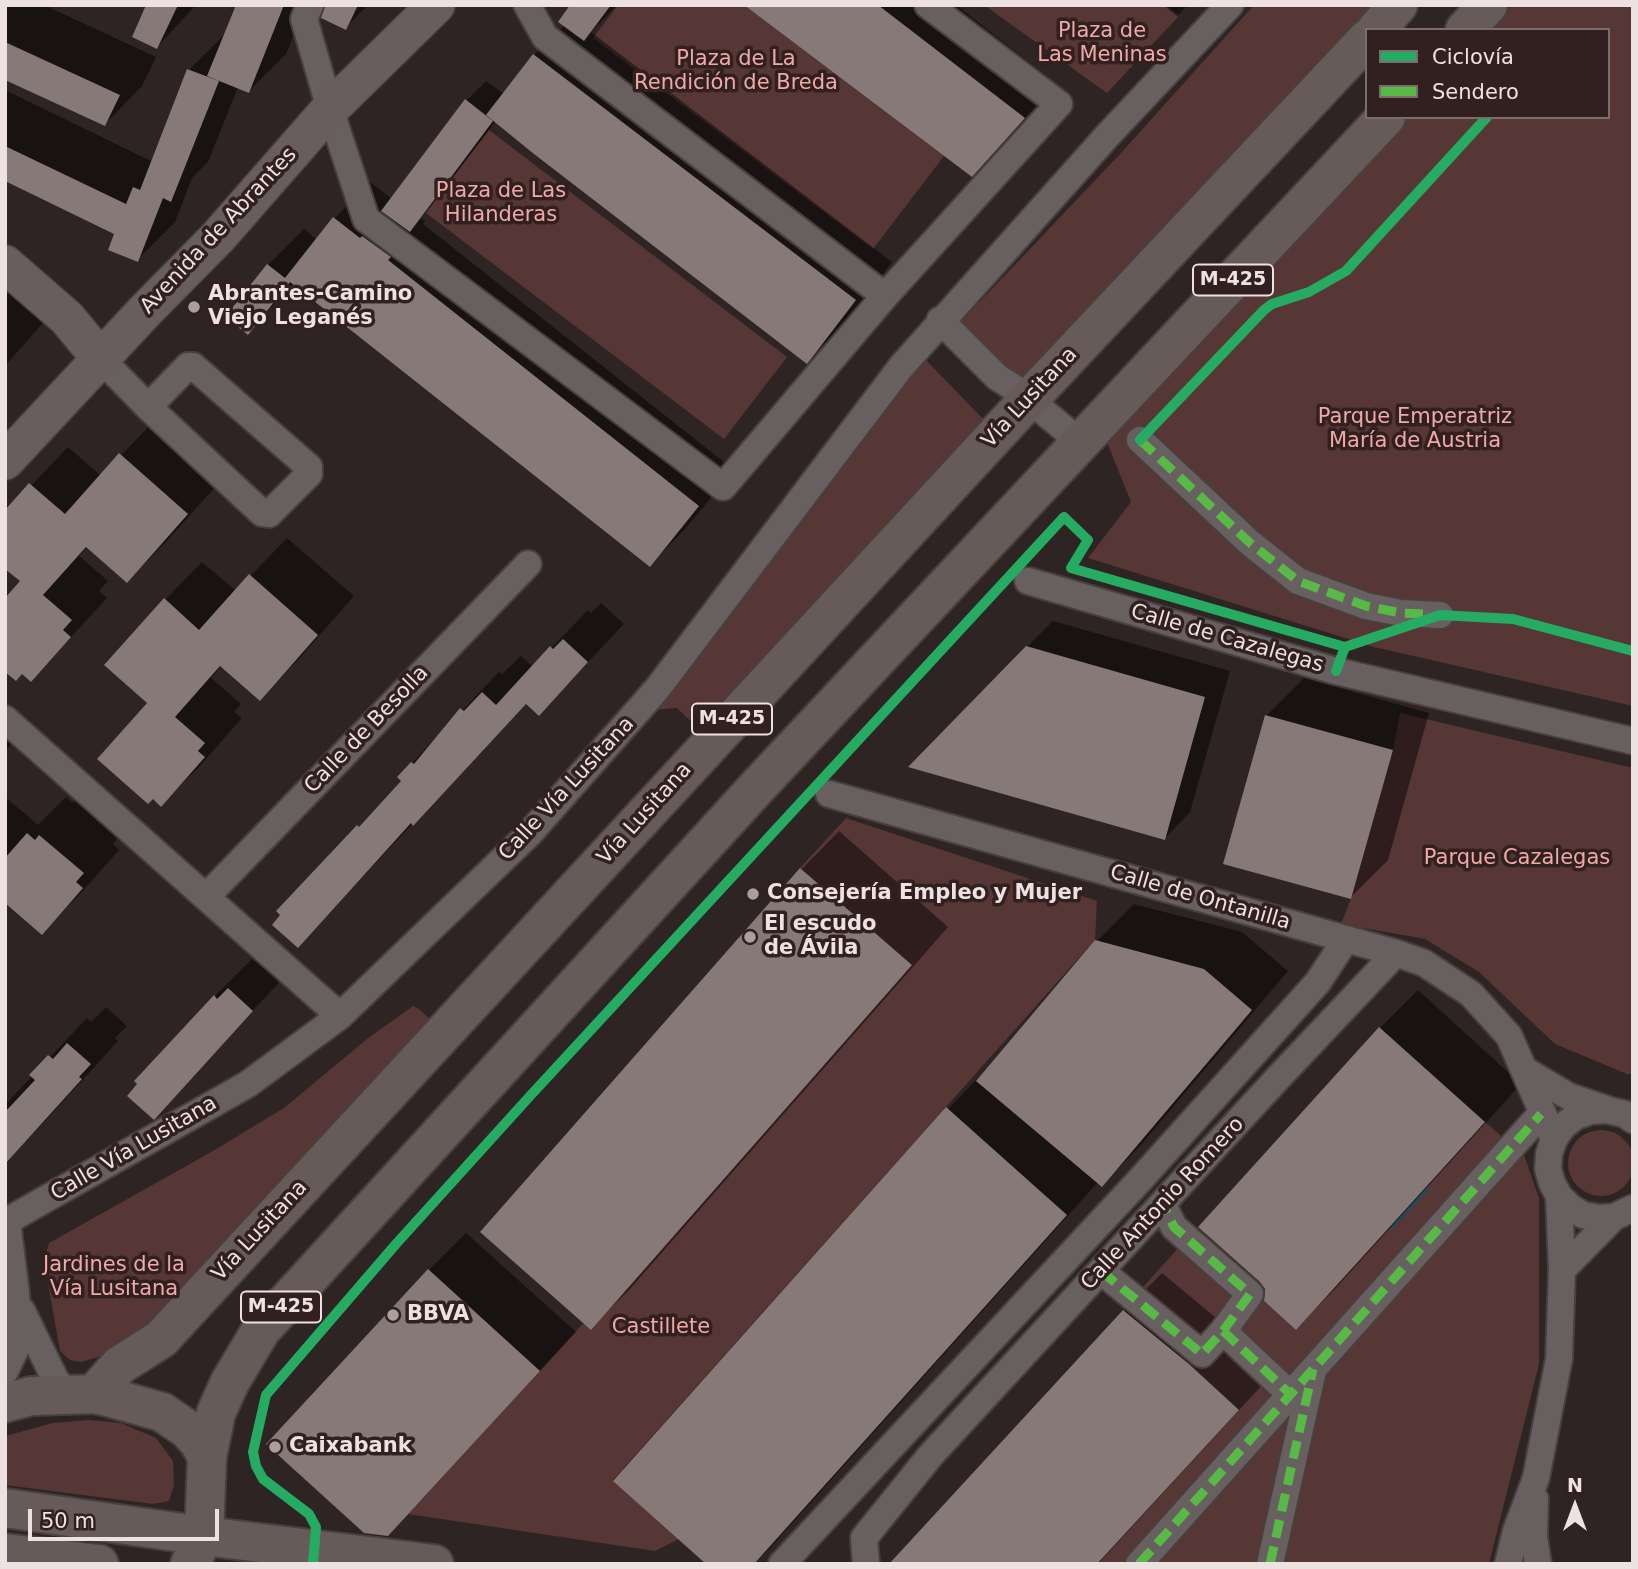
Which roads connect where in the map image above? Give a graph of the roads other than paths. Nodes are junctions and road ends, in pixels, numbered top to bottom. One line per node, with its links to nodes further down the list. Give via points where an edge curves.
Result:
1 (310, 5): 11 (street, via 304,19)
2 (436, 5): 11 (street, Avenida de Abrantes)
3 (527, 5): 14 (street, via 545,37)
4 (928, 5): 14 (street, via 1059,104)
5 (1230, 5): 15 (street)
6 (1398, 5): 8 (main road)
7 (1488, 5): 9 (main road)
8 (1378, 28)
9 (1467, 28)
10 (1365, 41): 17 (main road, Vía Lusitana / M-425)
11 (330, 109): 14 (street, via 366,219 723,487); 16 (street, Avenida de Abrantes, via 218,237)
12 (1384, 119): 20 (main road, M-425)
13 (5, 264): 16 (street, via 67,318)
14 (885, 296)
15 (940, 320): 17 (street, via 997,377); 31 (street, Calle Vía Lusitana, via 657,689 529,834)
16 (100, 358): 18 (street); 21 (street, Avenida de Abrantes)
17 (1029, 399): 20 (street); 46 (main road, Vía Lusitana / M-425, via 161,1339)
18 (148, 407): 18 (street, via 262,513 269,514 309,474 309,467 193,366)
19 (1140, 440): 24 (street, via 1250,543 1298,580 1366,606)
20 (1080, 442): 48 (main road, M-425, via 261,1330 216,1413)
21 (5, 461)
22 (528, 564): 28 (street, Calle de Besolla)
23 (1028, 580): 26 (street, Calle de Cazalegas, via 1336,671)
24 (1440, 615)
25 (5, 719): 28 (street)
26 (1633, 741)
27 (829, 794): 29 (street, Calle de Ontanilla)
28 (206, 897): 31 (street)
29 (1346, 939): 30 (street, Calle de Ontanilla); 51 (street, Calle Antonio Romero, via 1318,982 1246,1063)
30 (1396, 953): 32 (street, Calle de Ontanilla, via 1424,962 1471,994 1509,1036); 37 (street, Calle Antonio Romero)
31 (340, 1016): 41 (street, Calle Vía Lusitana, via 248,1084 7,1221)
32 (1526, 1071): 33 (street, Calle de Ontanilla); 34 (street, via 1568,1096)
33 (1541, 1114): 35 (street, Calle de Ontanilla); 43 (street)
34 (1624, 1114): 35 (street, via 1591,1111 1576,1116)
35 (1554, 1139): 36 (street, via 1548,1169)
36 (1559, 1196): 38 (street, via 1583,1214 1599,1218); 39 (street)
37 (1163, 1205): 40 (street, Calle Antonio Romero); 42 (street, via 1174,1227 1250,1294)
38 (1623, 1212): 39 (street)
39 (1562, 1270): 49 (street, via 1559,1359)
40 (1101, 1271): 42 (street, via 1202,1353); 53 (street, Calle Antonio Romero, via 930,1456)
41 (16, 1293): 44 (street, Calle Vía Lusitana, via 18,1344); 46 (street, Calle Vía Lusitana, via 54,1380)
42 (1223, 1331): 45 (street)
43 (1314, 1368): 45 (street); 59 (street)
44 (5, 1370)
45 (1290, 1394): 58 (street)
46 (81, 1395): 47 (main road, via 31,1396); 48 (main road, via 162,1412 187,1429)
47 (5, 1403)
48 (207, 1457): 52 (main road, M-425)
49 (1536, 1478): 60 (street); 61 (street)
50 (5, 1508): 52 (main road)
51 (833, 1512): 53 (street); 57 (street, Calle Antonio Romero)
52 (197, 1550): 56 (main road)
53 (865, 1551)
54 (5, 1553): 55 (main road)
55 (99, 1564)
56 (434, 1564)
57 (782, 1564)
58 (1139, 1564)
59 (1270, 1564)
60 (1508, 1564)
61 (1538, 1564)

